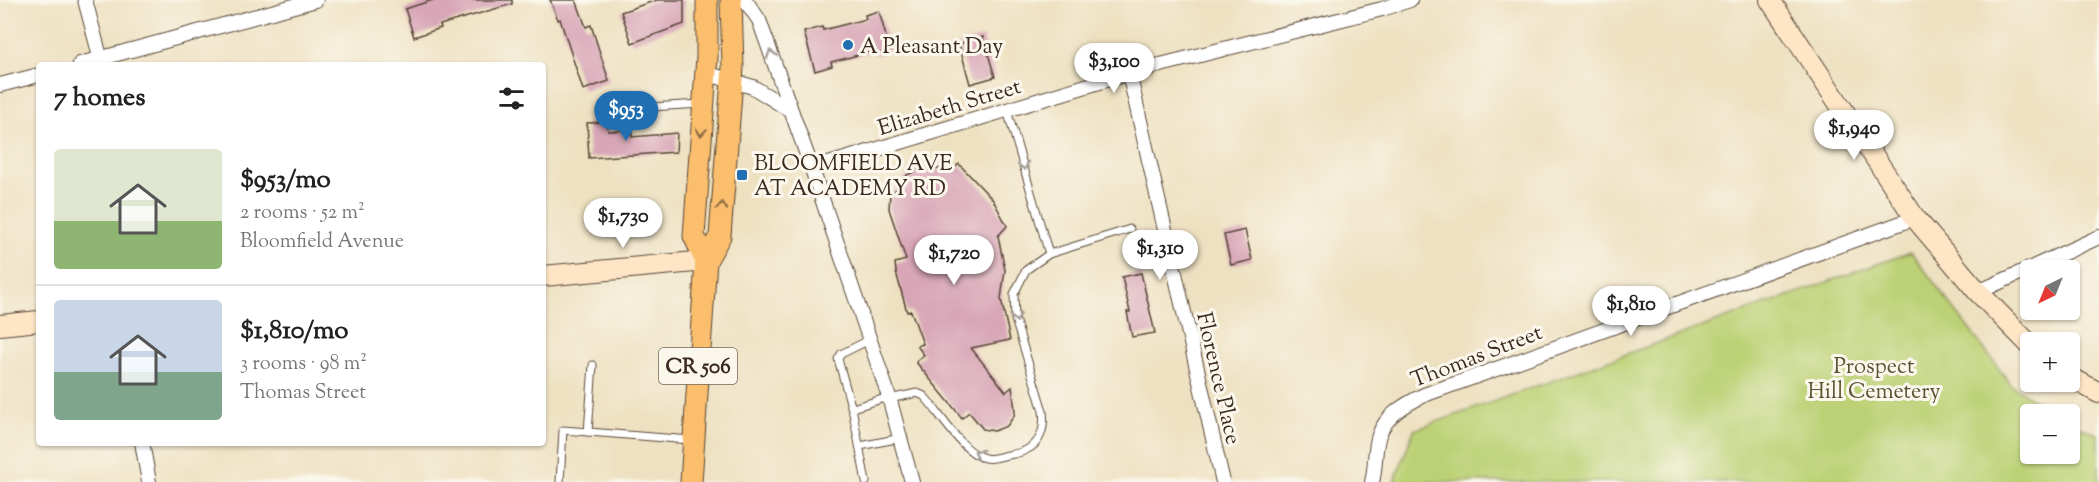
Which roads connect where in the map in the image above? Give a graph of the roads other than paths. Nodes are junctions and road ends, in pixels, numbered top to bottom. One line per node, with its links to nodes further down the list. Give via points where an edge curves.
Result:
1 (85, 0): 8 (street)
2 (316, 0): 8 (street)
3 (707, 0): 10 (main road, CR 506)
4 (731, 0): 12 (main road, CR 506)
5 (745, 0): 16 (street, one-way to 5, via 759,20)
6 (1410, 0): 9 (street, Elizabeth Street)
7 (1770, 0): 19 (street)
8 (101, 62)
9 (1129, 73): 17 (street, Elizabeth Street); 45 (street, Florence Place)
10 (705, 74): 12 (street); 14 (main road, CR 506)
11 (36, 76): 13 (street)
12 (732, 81): 16 (street, via 753,87); 23 (main road, CR 506, one-way to 12, via 720,236)
13 (0, 85)
14 (703, 104): 15 (lane); 23 (main road, CR 506, one-way to 23, via 694,236)
15 (616, 109)
16 (790, 110): 18 (street)
17 (1007, 110): 18 (street, Elizabeth Street); 22 (lane, one-way to 22)
18 (812, 169): 29 (street)
19 (1914, 218): 25 (street); 46 (street, Thomas Street, via 1416,399 1396,412 1379,435)
20 (1130, 230): 22 (lane)
21 (2099, 237): 25 (street)
22 (1049, 254): 33 (lane, one-way to 33, via 1026,270 1014,294 1015,319 1045,426 1032,447 988,459 978,456 924,396 917,393)
23 (705, 261): 24 (street); 37 (main road, CR 506)
24 (546, 276)
25 (1978, 292): 28 (street)
26 (36, 321): 27 (street)
27 (0, 325)
28 (2020, 335)
29 (869, 340): 33 (street); 34 (lane, via 838,359)
30 (593, 364): 35 (lane)
31 (2080, 383): 32 (street)
32 (2099, 393)
33 (889, 398): 34 (lane); 36 (street)
34 (852, 408): 39 (lane)
35 (588, 432): 37 (lane); 41 (lane, via 563,430)
36 (901, 438): 39 (lane); 44 (street)
37 (693, 440): 42 (main road, CR 506)
38 (143, 446): 40 (street)
39 (860, 446): 43 (lane)
40 (149, 482)
41 (560, 482)
42 (691, 482)
43 (866, 482)
44 (912, 482)
45 (1223, 482)
46 (1372, 482)

